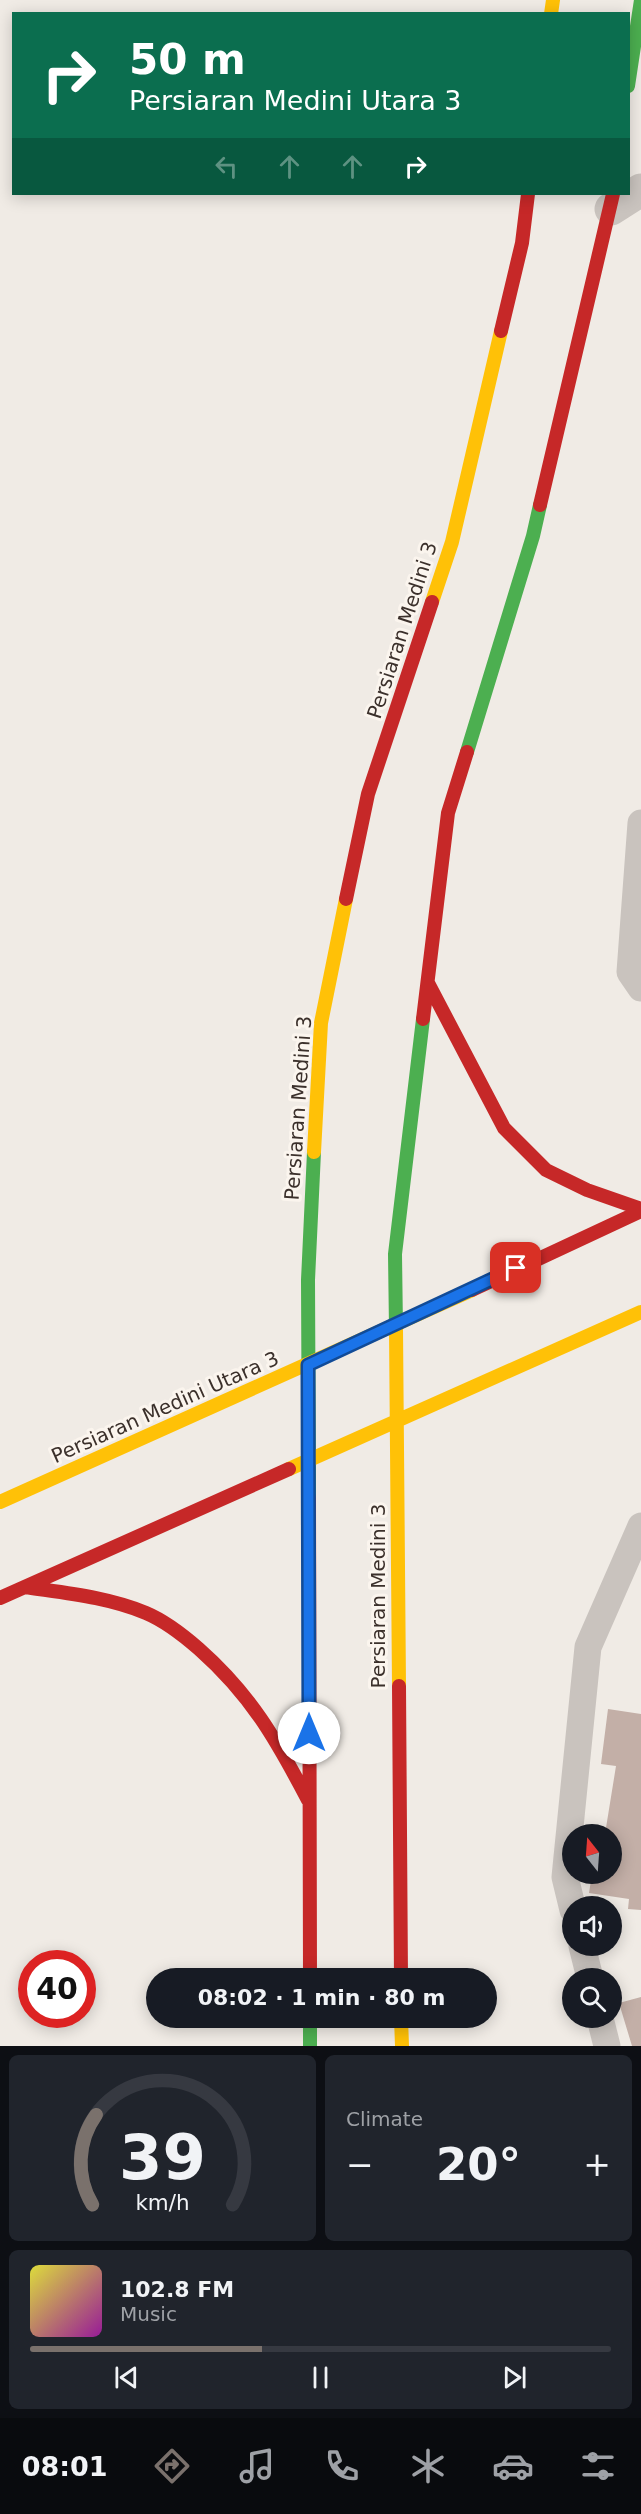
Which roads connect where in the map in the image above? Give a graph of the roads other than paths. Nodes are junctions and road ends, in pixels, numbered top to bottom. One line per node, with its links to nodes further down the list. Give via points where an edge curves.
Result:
1 (640, 0): 2 (street)
2 (630, 72)
3 (528, 195): 12 (street, Persiaran Medini 3, via 522,243 452,542 368,794 321,1023 308,1280)
4 (628, 195): 5 (street)
5 (612, 201): 7 (street, Persiaran Medini 3, via 533,536 448,813)
6 (641, 823): 8 (lane, via 630,972)
7 (428, 983): 9 (street, via 504,1128 546,1170); 11 (street, Persiaran Medini 3, via 395,1254)
8 (641, 988)
9 (641, 1210): 11 (street, Persiaran Medini Utara 3)
10 (641, 1312): 13 (street)
11 (396, 1325): 12 (street, Persiaran Medini Utara 3); 13 (street, Persiaran Medini 3)
12 (308, 1365): 14 (street, Persiaran Medini 3); 15 (street, Persiaran Medini Utara 3)
13 (397, 1420): 14 (street); 22 (street, Persiaran Medini 3)
14 (308, 1459): 17 (street); 19 (street, Persiaran Medini 3)
15 (0, 1502)
16 (641, 1526): 20 (lane, via 588,1647 565,1877)
17 (25, 1587): 18 (street); 19 (street, via 77,1595 147,1614 189,1640 232,1680 262,1716)
18 (0, 1598)
19 (309, 1801): 21 (street, Persiaran Medini 3)
20 (570, 1896)
21 (310, 1968)
22 (401, 1968)
23 (310, 2028): 26 (street)
24 (402, 2028): 27 (street)
25 (602, 2028): 28 (lane)
26 (310, 2046)
27 (402, 2046)
28 (607, 2046)

